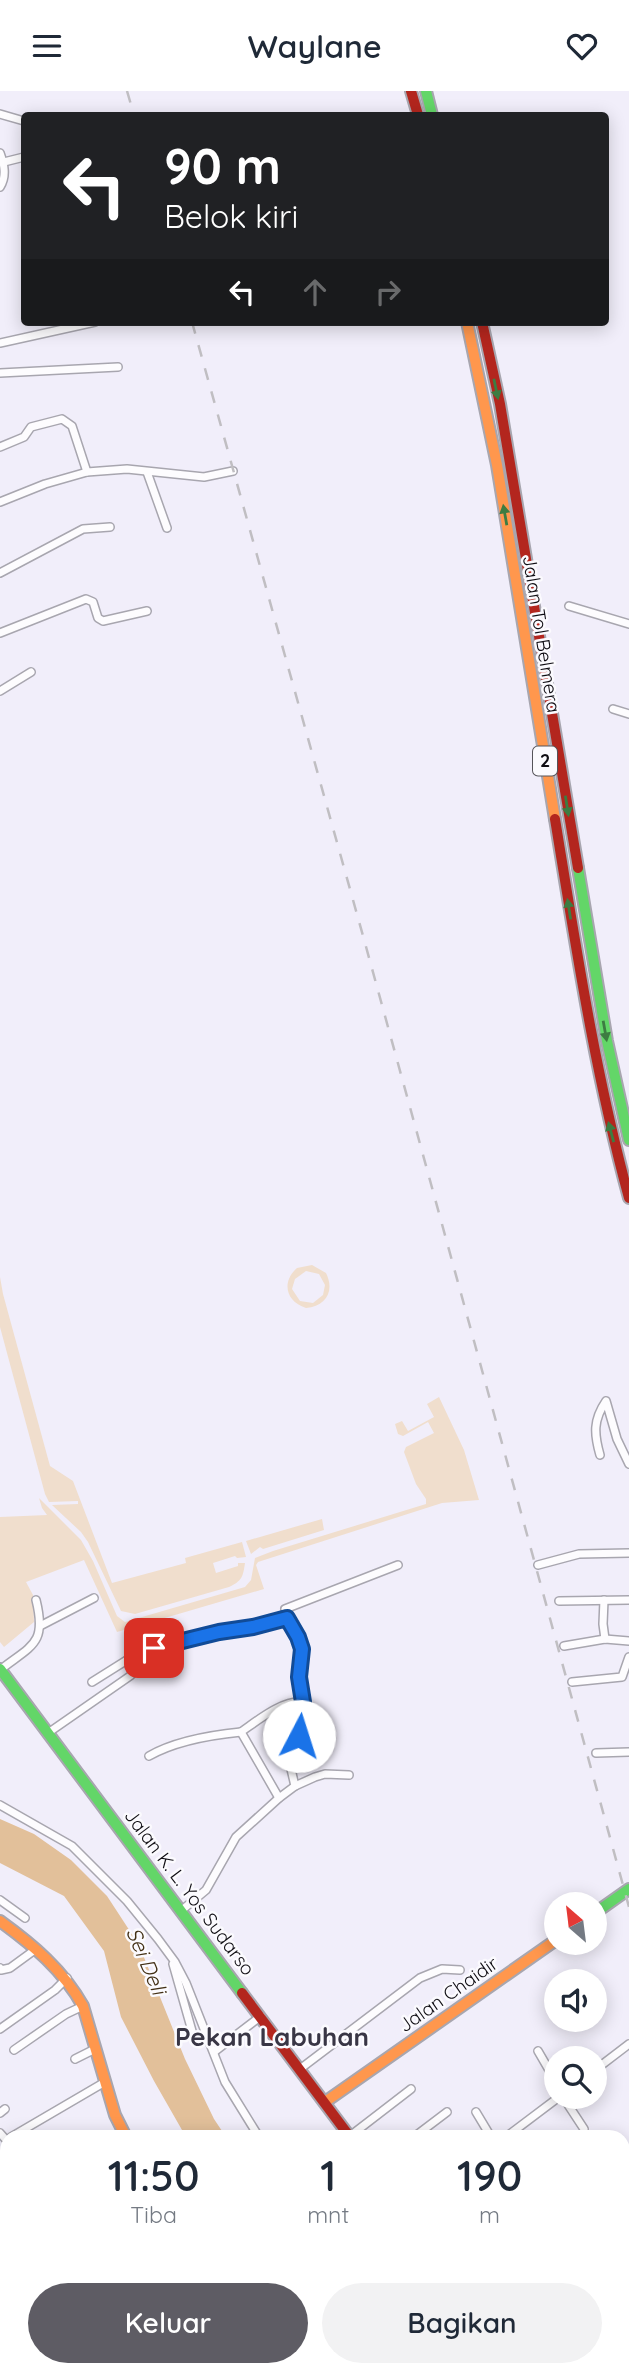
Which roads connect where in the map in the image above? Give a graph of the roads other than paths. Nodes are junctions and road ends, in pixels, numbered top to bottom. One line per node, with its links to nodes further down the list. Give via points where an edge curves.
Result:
1 (411, 91): 3 (main road)
2 (426, 91): 4 (main road)
3 (417, 112)
4 (431, 112)
5 (0, 114): 6 (street)
6 (21, 120)
7 (0, 153): 9 (street)
8 (21, 158): 9 (street)
9 (4, 162): 10 (street)
10 (0, 187)
11 (77, 326): 14 (street)
12 (468, 326): 34 (main road, Jalan Tol Belmera / 2, one-way to 12, via 592,1042 497,465)
13 (483, 326): 33 (main road, Jalan Tol Belmera / 2, one-way to 33, via 601,1005)
14 (0, 343)
15 (118, 367): 16 (street)
16 (0, 373)
17 (0, 447): 20 (street, via 24,437 31,427 62,419 72,426)
18 (233, 471): 19 (street, via 204,477)
19 (147, 472): 20 (street); 23 (street)
20 (87, 473): 21 (street)
21 (0, 502)
22 (110, 527): 24 (street, via 83,529)
23 (167, 528)
24 (0, 573)
25 (569, 606): 27 (street)
26 (147, 611): 28 (street, via 103,621 93,602 86,599)
27 (629, 624)
28 (0, 633)
29 (31, 672): 30 (street)
30 (0, 691)
31 (613, 709): 32 (street)
32 (629, 714)
33 (629, 1140)
34 (629, 1198)
35 (600, 1455): 36 (street, via 595,1436 606,1401)
36 (629, 1464)
37 (629, 1553): 39 (street, via 579,1554)
38 (398, 1565): 45 (street, via 287,1607)
39 (538, 1565)
40 (94, 1598): 46 (street)
41 (36, 1600): 46 (street)
42 (604, 1600): 43 (street); 44 (street); 47 (street)
43 (629, 1600)
44 (559, 1601)
45 (287, 1618): 51 (street, via 160,1646); 56 (street, via 302,1649 299,1677)
46 (40, 1626): 52 (street, via 31,1646)
47 (606, 1639): 48 (street); 49 (street)
48 (629, 1640)
49 (564, 1646)
50 (629, 1657): 54 (street, via 622,1677)
51 (127, 1660): 53 (street); 58 (street, via 130,1676)
52 (0, 1669): 55 (main road, Jalan K. L. Yos Sudarso)
53 (92, 1682)
54 (572, 1682)
55 (4, 1683): 58 (main road, Jalan K. L. Yos Sudarso)
56 (303, 1702): 57 (street, via 286,1705); 63 (street, via 299,1736 303,1760 291,1769)
57 (241, 1732): 61 (street, via 199,1739); 64 (street)
58 (48, 1733): 69 (main road, Jalan K. L. Yos Sudarso)
59 (629, 1752): 60 (street)
60 (596, 1753)
61 (149, 1756)
62 (349, 1775): 63 (street, via 325,1774)
63 (295, 1786): 64 (street)
64 (278, 1798): 69 (street, via 236,1837 206,1890)
65 (0, 1805): 74 (street, via 72,1846 127,1901)
66 (629, 1889): 68 (main road)
67 (0, 1900): 70 (street)
68 (607, 1905)
69 (182, 1910): 79 (main road, Jalan K. L. Yos Sudarso)
70 (25, 1918)
71 (0, 1921): 73 (main road)
72 (544, 1948): 93 (main road, Jalan Chaidir)
73 (36, 1949): 75 (street, via 10,1968); 77 (main road)
74 (169, 1954): 81 (street); 86 (street)
75 (0, 1968)
76 (460, 1970): 90 (street, via 442,1969 420,1978)
77 (67, 1978): 78 (main road); 80 (street)
78 (83, 2006): 83 (main road); 84 (street)
79 (261, 2016): 86 (street); 90 (main road, Jalan K. L. Yos Sudarso)
80 (0, 2029)
81 (194, 2038)
82 (629, 2045): 89 (street)
83 (95, 2049): 87 (street); 91 (main road)
84 (14, 2050)
85 (538, 2051): 88 (street)
86 (214, 2052): 101 (street, via 225,2082)
87 (75, 2059)
88 (544, 2061)
89 (607, 2061)
90 (300, 2069): 93 (main road, Jalan K. L. Yos Sudarso)
91 (105, 2083): 99 (street); 100 (main road)
92 (411, 2089): 103 (street)
93 (325, 2102): 102 (main road, Jalan K. L. Yos Sudarso)
94 (544, 2109): 106 (street)
95 (570, 2109): 98 (street)
96 (446, 2112): 104 (street)
97 (476, 2112): 105 (street)
98 (584, 2129)
99 (20, 2130)
100 (123, 2130)
101 (255, 2130)
102 (345, 2130)
103 (359, 2130)
104 (423, 2130)
105 (487, 2130)
106 (516, 2130)

